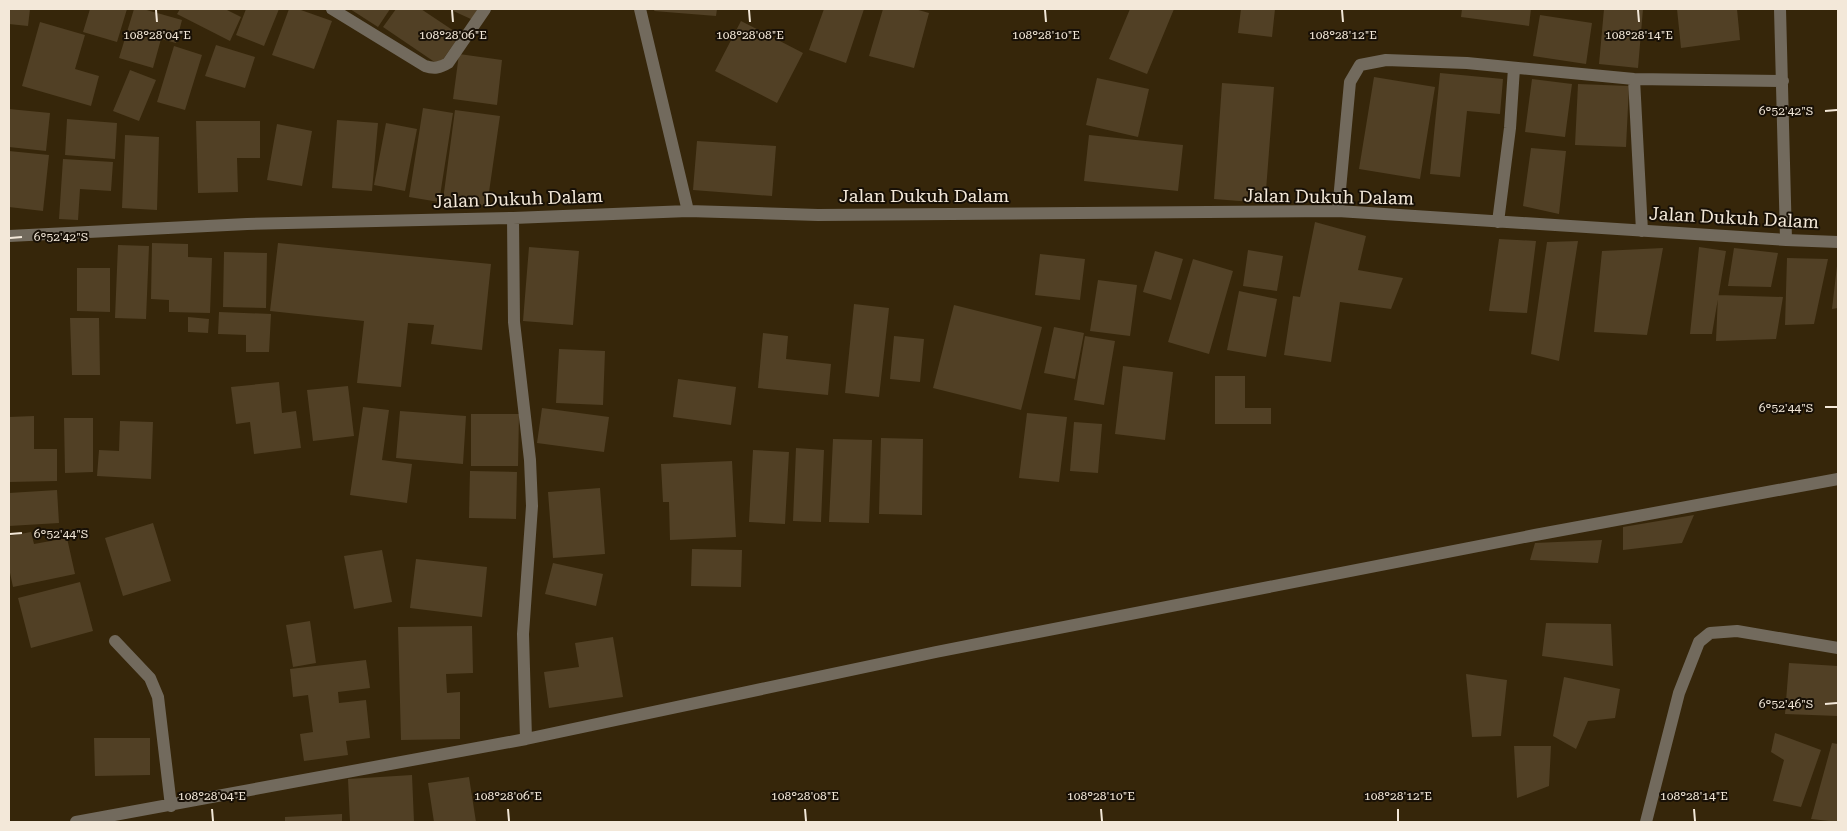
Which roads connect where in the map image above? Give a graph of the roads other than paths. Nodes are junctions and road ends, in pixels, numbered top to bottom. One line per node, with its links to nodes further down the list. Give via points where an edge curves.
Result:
1 (332, 9): 2 (street, via 432,69 448,63)
2 (485, 9)
3 (640, 9): 9 (street)
4 (1780, 9): 7 (street)
5 (1514, 68): 6 (street); 8 (street, via 1386,60 1360,65 1350,82); 11 (street)
6 (1634, 79): 7 (street); 12 (street)
7 (1783, 82): 14 (street)
8 (1338, 211): 9 (street, Jalan Dukuh Dalam, via 818,215); 11 (street, Jalan Dukuh Dalam)
9 (688, 212): 10 (street, Jalan Dukuh Dalam)
10 (513, 218): 13 (street, Jalan Dukuh Dalam, via 247,224); 19 (street, via 514,322 532,506 523,634)
11 (1498, 222): 12 (street, Jalan Dukuh Dalam)
12 (1642, 231): 14 (street, Jalan Dukuh Dalam)
13 (9, 236)
14 (1786, 240): 15 (street, Jalan Dukuh Dalam)
15 (1838, 242)
16 (1838, 479): 19 (street, via 936,652)
17 (115, 641): 20 (street, via 150,678 158,696)
18 (1838, 648): 23 (street, via 1737,631 1710,633 1699,642 1679,693)
19 (526, 739): 20 (street)
20 (170, 806): 21 (street)
21 (93, 821): 22 (street)
22 (76, 822)
23 (1646, 822)

